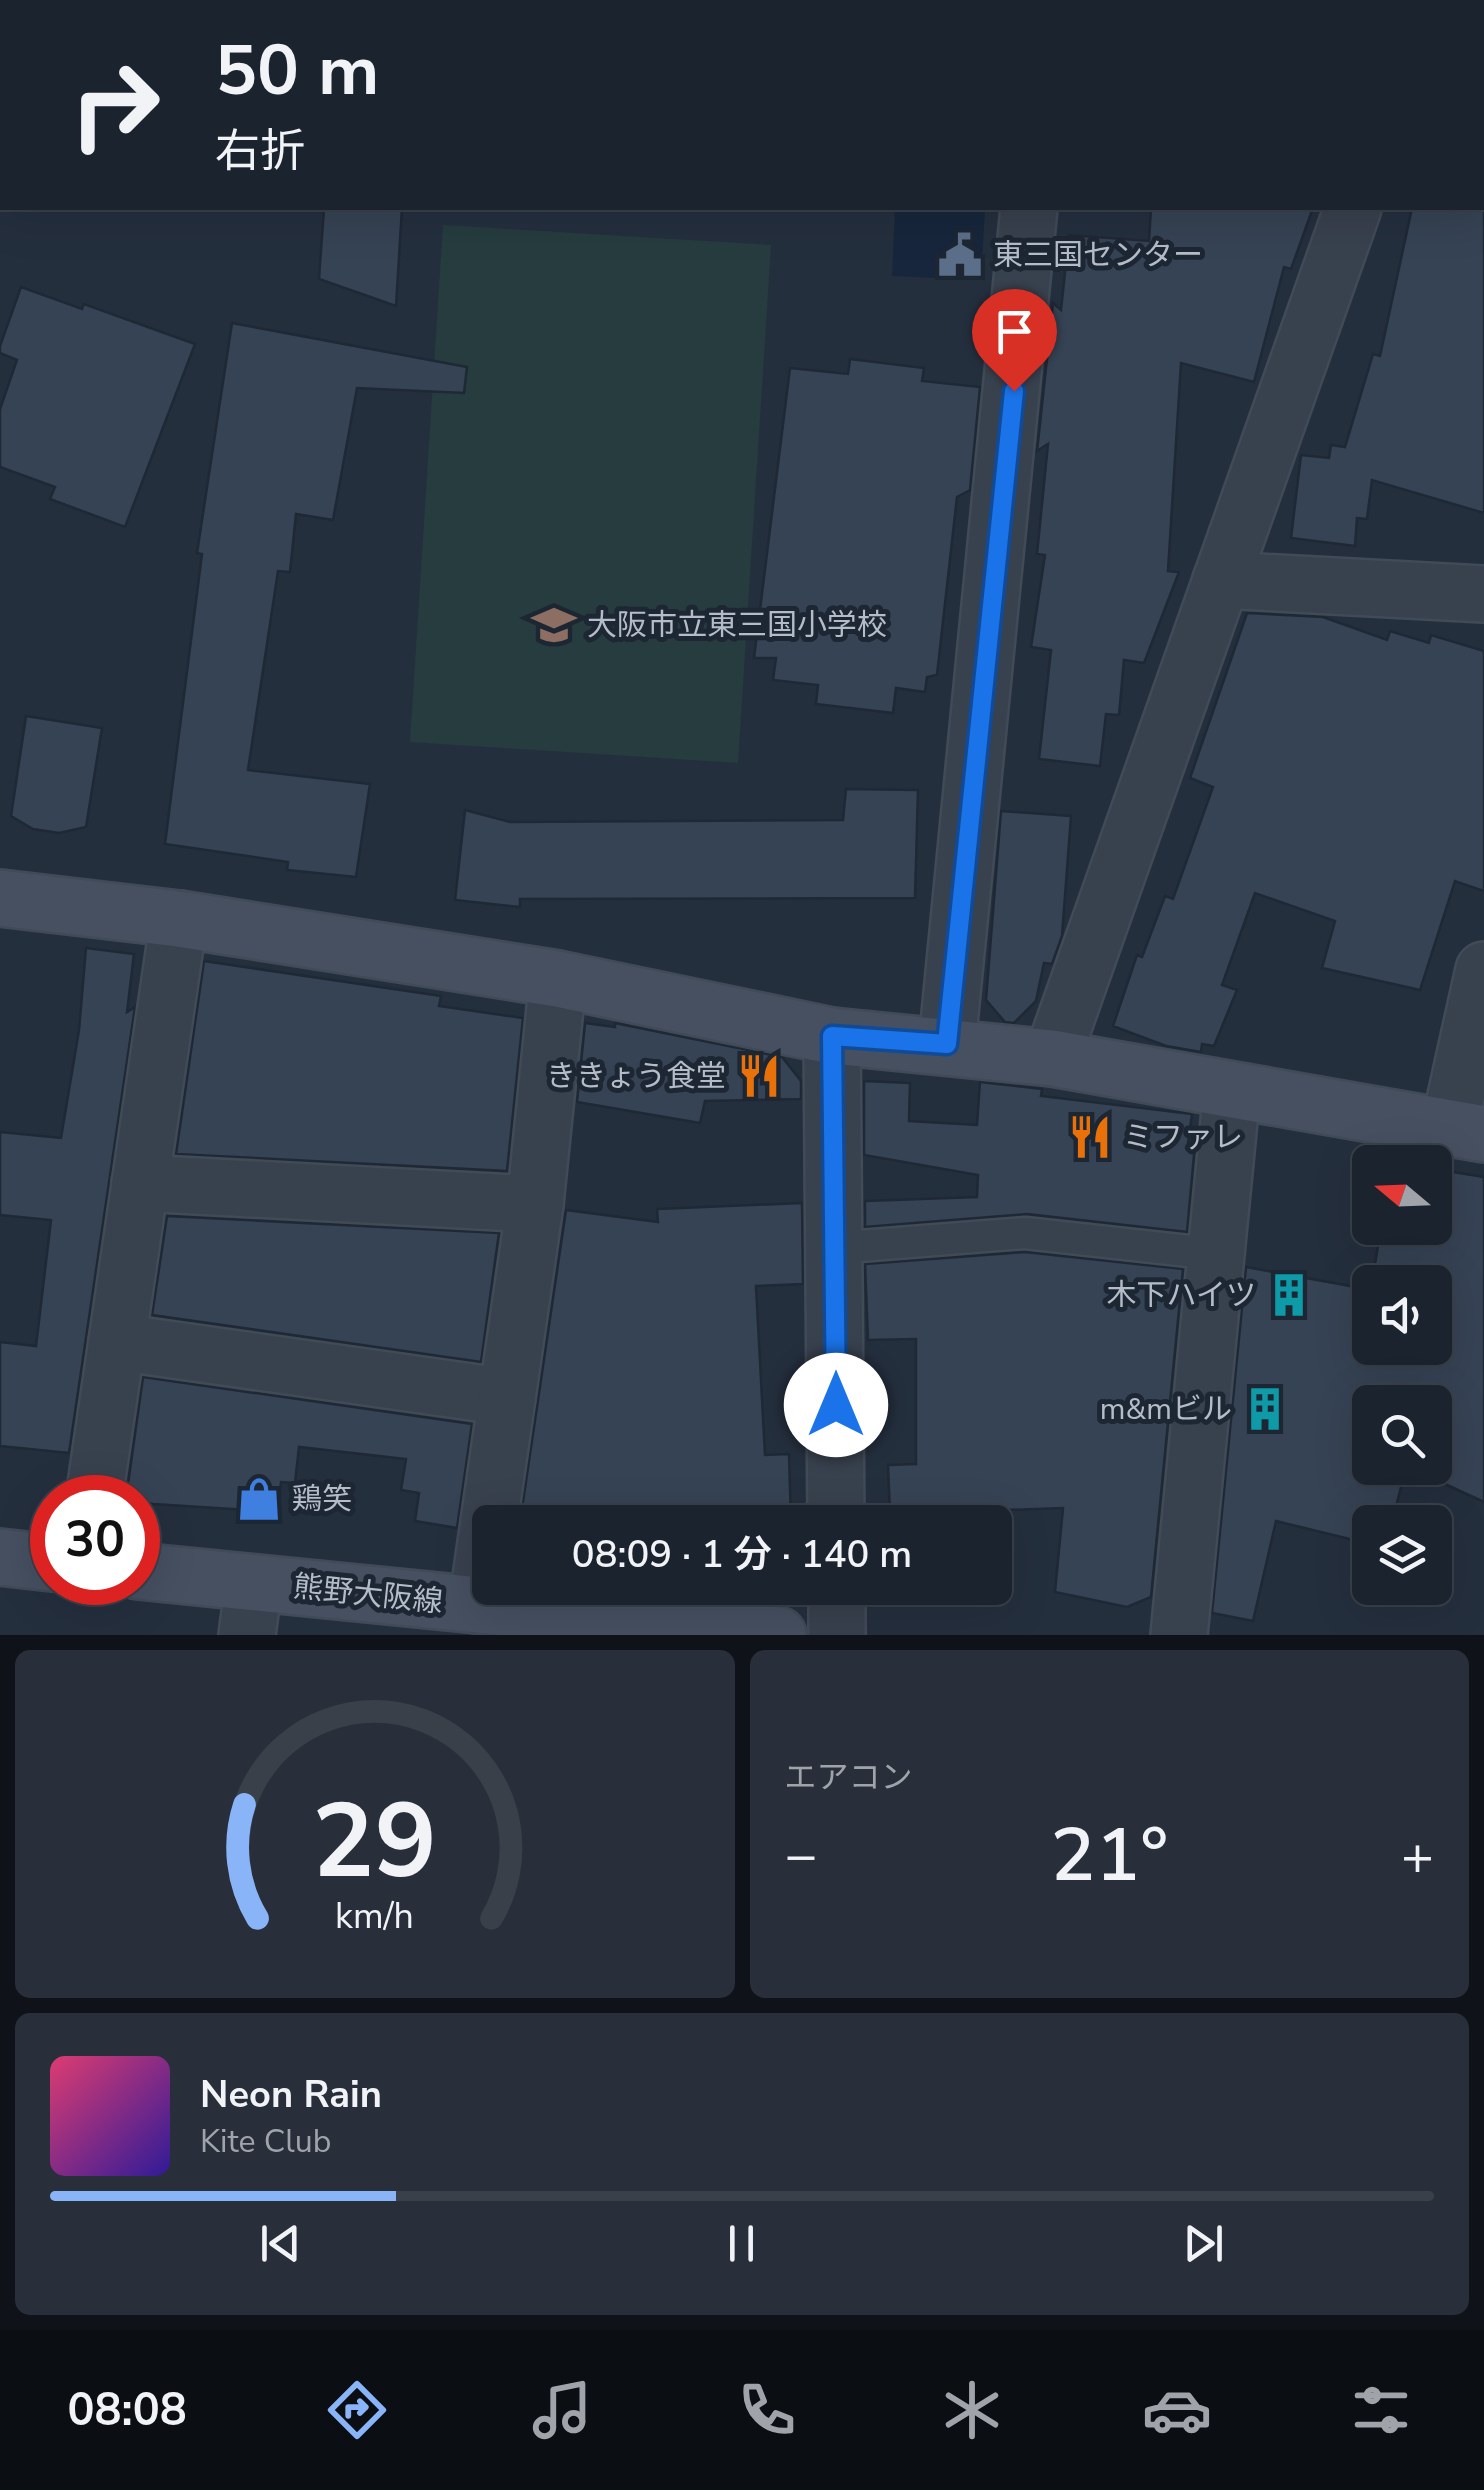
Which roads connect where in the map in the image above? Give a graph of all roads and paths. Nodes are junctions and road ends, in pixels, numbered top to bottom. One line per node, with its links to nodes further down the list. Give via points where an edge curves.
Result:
1 (1029, 210): 10 (street)
2 (1351, 210): 3 (street)
3 (1221, 580): 4 (street); 11 (street)
4 (1484, 594)
5 (0, 898): 6 (street)
6 (179, 919): 8 (street); 14 (street)
7 (1484, 970): 13 (street)
8 (558, 979): 9 (street); 15 (street)
9 (832, 1036): 10 (street); 16 (street)
10 (947, 1044): 11 (street)
11 (1052, 1058): 12 (street)
12 (1232, 1090): 13 (street); 17 (street)
13 (1467, 1131)
14 (140, 1183): 15 (street); 18 (street)
15 (535, 1204): 19 (street)
16 (834, 1248): 17 (lane, via 1025,1233); 22 (street)
17 (1216, 1254): 32 (street)
18 (117, 1342): 19 (street); 20 (street)
19 (507, 1398): 21 (street)
20 (97, 1475)
21 (491, 1505)
22 (836, 1505)
23 (0, 1557): 24 (street)
24 (30, 1560)
25 (160, 1578): 28 (street, 熊野大阪線)
26 (477, 1605): 28 (street, 熊野大阪線); 29 (street, 熊野大阪線)
27 (837, 1605): 31 (street)
28 (250, 1609)
29 (626, 1628): 30 (street, 熊野大阪線)
30 (778, 1635)
31 (837, 1635)
32 (1179, 1635)

